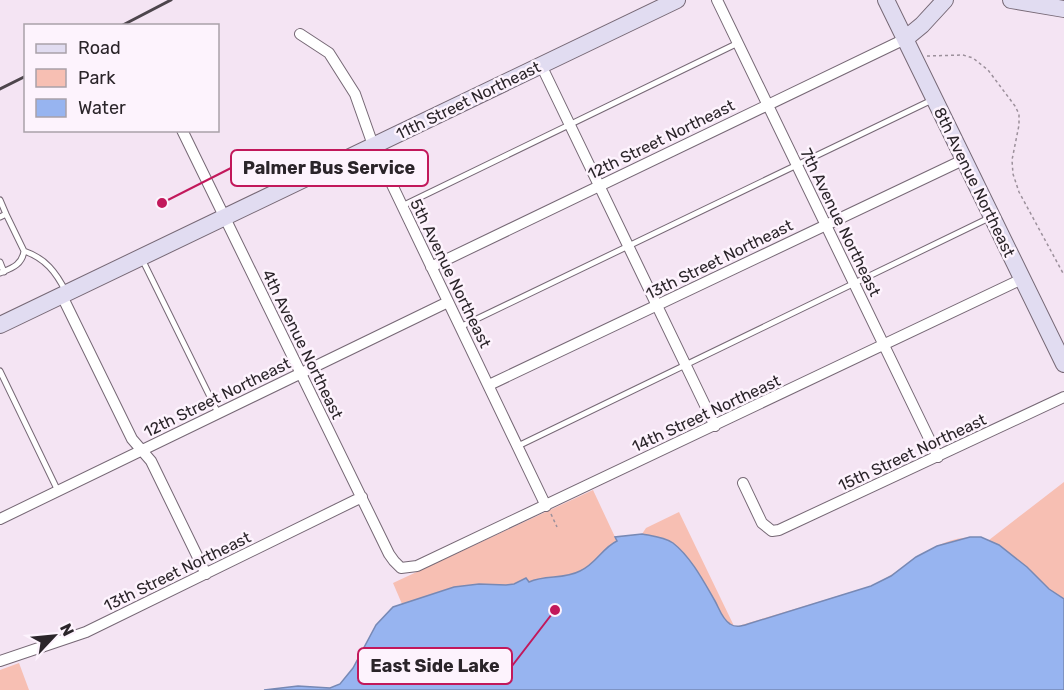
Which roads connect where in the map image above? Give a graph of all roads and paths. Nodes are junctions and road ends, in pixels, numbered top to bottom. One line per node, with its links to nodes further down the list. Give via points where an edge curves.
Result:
1 (677, 0): 12 (street, 11th Street Northeast)
2 (717, 0): 10 (street, 7th Avenue Northeast)
3 (886, 0): 9 (street, 8th Avenue Northeast)
4 (945, 0): 7 (street)
5 (1011, 0): 6 (street)
6 (1064, 9)
7 (922, 25): 9 (street); 11 (street)
8 (300, 34): 17 (street, 5th Avenue Northeast, via 329,53 355,94)
9 (904, 39): 11 (street, 8th Avenue Northeast); 14 (street, 12th Street Northeast)
10 (738, 44): 14 (street, 7th Avenue Northeast); 15 (lane)
11 (913, 56): 13 (street, 8th Avenue Northeast); 34 (path, via 973,58 988,70 1016,106 1019,124 1013,174)
12 (541, 65): 15 (street); 17 (street, 11th Street Northeast)
13 (933, 99): 18 (street, 8th Avenue Northeast); 19 (lane)
14 (767, 105): 19 (street, 7th Avenue Northeast); 20 (street, 12th Street Northeast)
15 (569, 124): 20 (street); 22 (lane)
16 (183, 132): 25 (street, 4th Avenue Northeast)
17 (373, 145): 22 (street, 5th Avenue Northeast); 25 (street, 11th Street Northeast)
18 (963, 160): 26 (street, 8th Avenue Northeast); 27 (street, 13th Street Northeast)
19 (796, 165): 27 (street, 7th Avenue Northeast); 28 (lane)
20 (599, 186): 28 (street); 32 (street, 12th Street Northeast)
21 (0, 200): 23 (lane)
22 (402, 206): 32 (street, 5th Avenue Northeast)
23 (6, 214): 24 (lane); 29 (lane)
24 (0, 217)
25 (224, 217): 30 (street, 11th Street Northeast); 46 (street, 4th Avenue Northeast)
26 (992, 217): 35 (street, 8th Avenue Northeast); 36 (lane)
27 (825, 225): 36 (street, 7th Avenue Northeast); 39 (street, 13th Street Northeast)
28 (628, 245): 39 (street); 41 (lane)
29 (24, 251): 33 (lane, via 17,266); 37 (lane, via 48,263 59,277)
30 (141, 257): 37 (street, 11th Street Northeast); 49 (lane)
31 (0, 262): 33 (lane)
32 (431, 267): 38 (street, 5th Avenue Northeast)
33 (2, 272)
34 (1064, 275)
35 (1022, 279): 42 (street, 14th Street Northeast); 43 (street, 8th Avenue Northeast)
36 (854, 285): 42 (street, 7th Avenue Northeast); 44 (lane)
37 (64, 294): 40 (street, 11th Street Northeast); 52 (street)
38 (448, 302): 41 (street, 5th Avenue Northeast); 46 (street, 12th Street Northeast)
39 (657, 306): 44 (street); 47 (street, 13th Street Northeast)
40 (0, 325)
41 (460, 327): 47 (street, 5th Avenue Northeast)
42 (884, 345): 50 (street, 14th Street Northeast); 53 (street, 7th Avenue Northeast)
43 (1064, 364)
44 (686, 365): 50 (street); 51 (lane)
45 (0, 370): 55 (lane)
46 (300, 373): 49 (street, 12th Street Northeast); 56 (street, 4th Avenue Northeast)
47 (489, 386): 51 (street, 5th Avenue Northeast)
48 (1064, 397): 53 (street, 15th Street Northeast)
49 (218, 413): 52 (street, 12th Street Northeast)
50 (715, 426): 57 (street, 14th Street Northeast)
51 (518, 446): 57 (street, 5th Avenue Northeast)
52 (141, 451): 55 (street, 12th Street Northeast); 61 (street, via 151,461)
53 (938, 457): 54 (street, 15th Street Northeast, via 772,531 762,523)
54 (743, 483)
55 (58, 491): 58 (street, 12th Street Northeast)
56 (362, 497): 60 (street, 4th Avenue Northeast, via 389,554); 61 (street, 13th Street Northeast)
57 (546, 506): 59 (path); 60 (street, 14th Street Northeast, via 417,566)
58 (0, 519)
59 (557, 527)
60 (401, 568)
61 (206, 574): 62 (street, 13th Street Northeast, via 86,632)
62 (0, 661)

